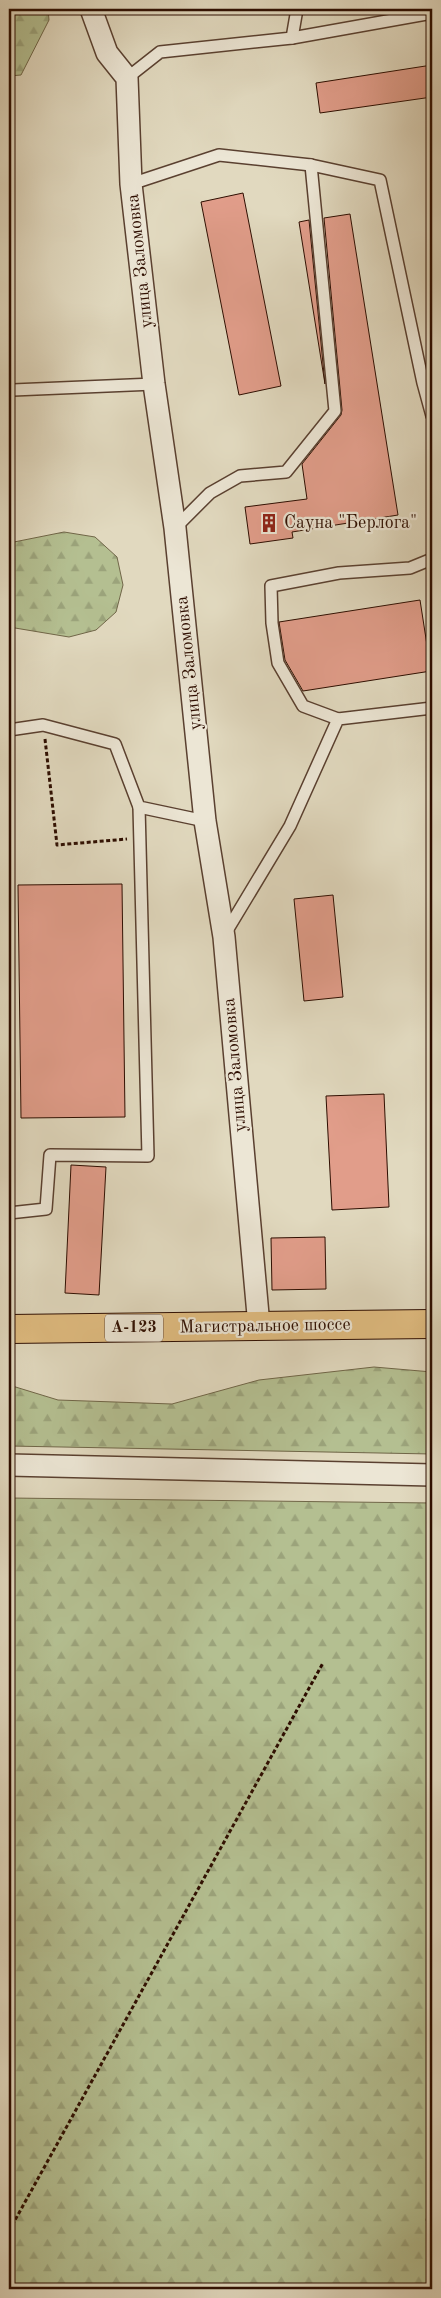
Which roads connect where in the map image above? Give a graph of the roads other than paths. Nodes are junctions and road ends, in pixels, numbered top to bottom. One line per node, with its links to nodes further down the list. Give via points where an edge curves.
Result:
1 (91, 9): 5 (street, via 107,53)
2 (297, 9): 4 (lane)
3 (432, 13): 4 (lane)
4 (292, 38): 5 (lane, via 160,52)
5 (127, 78): 7 (street, улица Заломовка)
6 (311, 166): 7 (lane, via 219,156); 10 (lane, via 380,180); 11 (lane, via 335,411 286,472 240,476 210,493)
7 (132, 184): 8 (street, улица Заломовка)
8 (154, 384): 9 (lane); 11 (street, улица Заломовка)
9 (13, 390)
10 (432, 416)
11 (175, 528): 17 (street, улица Заломовка)
12 (432, 559): 14 (lane, via 410,568 339,573 270,586 278,663 304,706)
13 (432, 708): 14 (lane)
14 (338, 719): 18 (lane, via 290,826)
15 (9, 730): 16 (lane, via 43,725 115,744)
16 (139, 807): 17 (lane); 19 (lane, via 148,1156 50,1155 46,1209)
17 (205, 821): 18 (street, улица Заломовка)
18 (224, 937): 21 (street, улица Заломовка)
19 (9, 1213)
20 (432, 1324): 21 (main road, Магистральное шоссе / А-123)
21 (259, 1326): 22 (main road, Магистральное шоссе / А-123)
22 (9, 1329)
23 (9, 1465): 24 (street)
24 (432, 1475)

